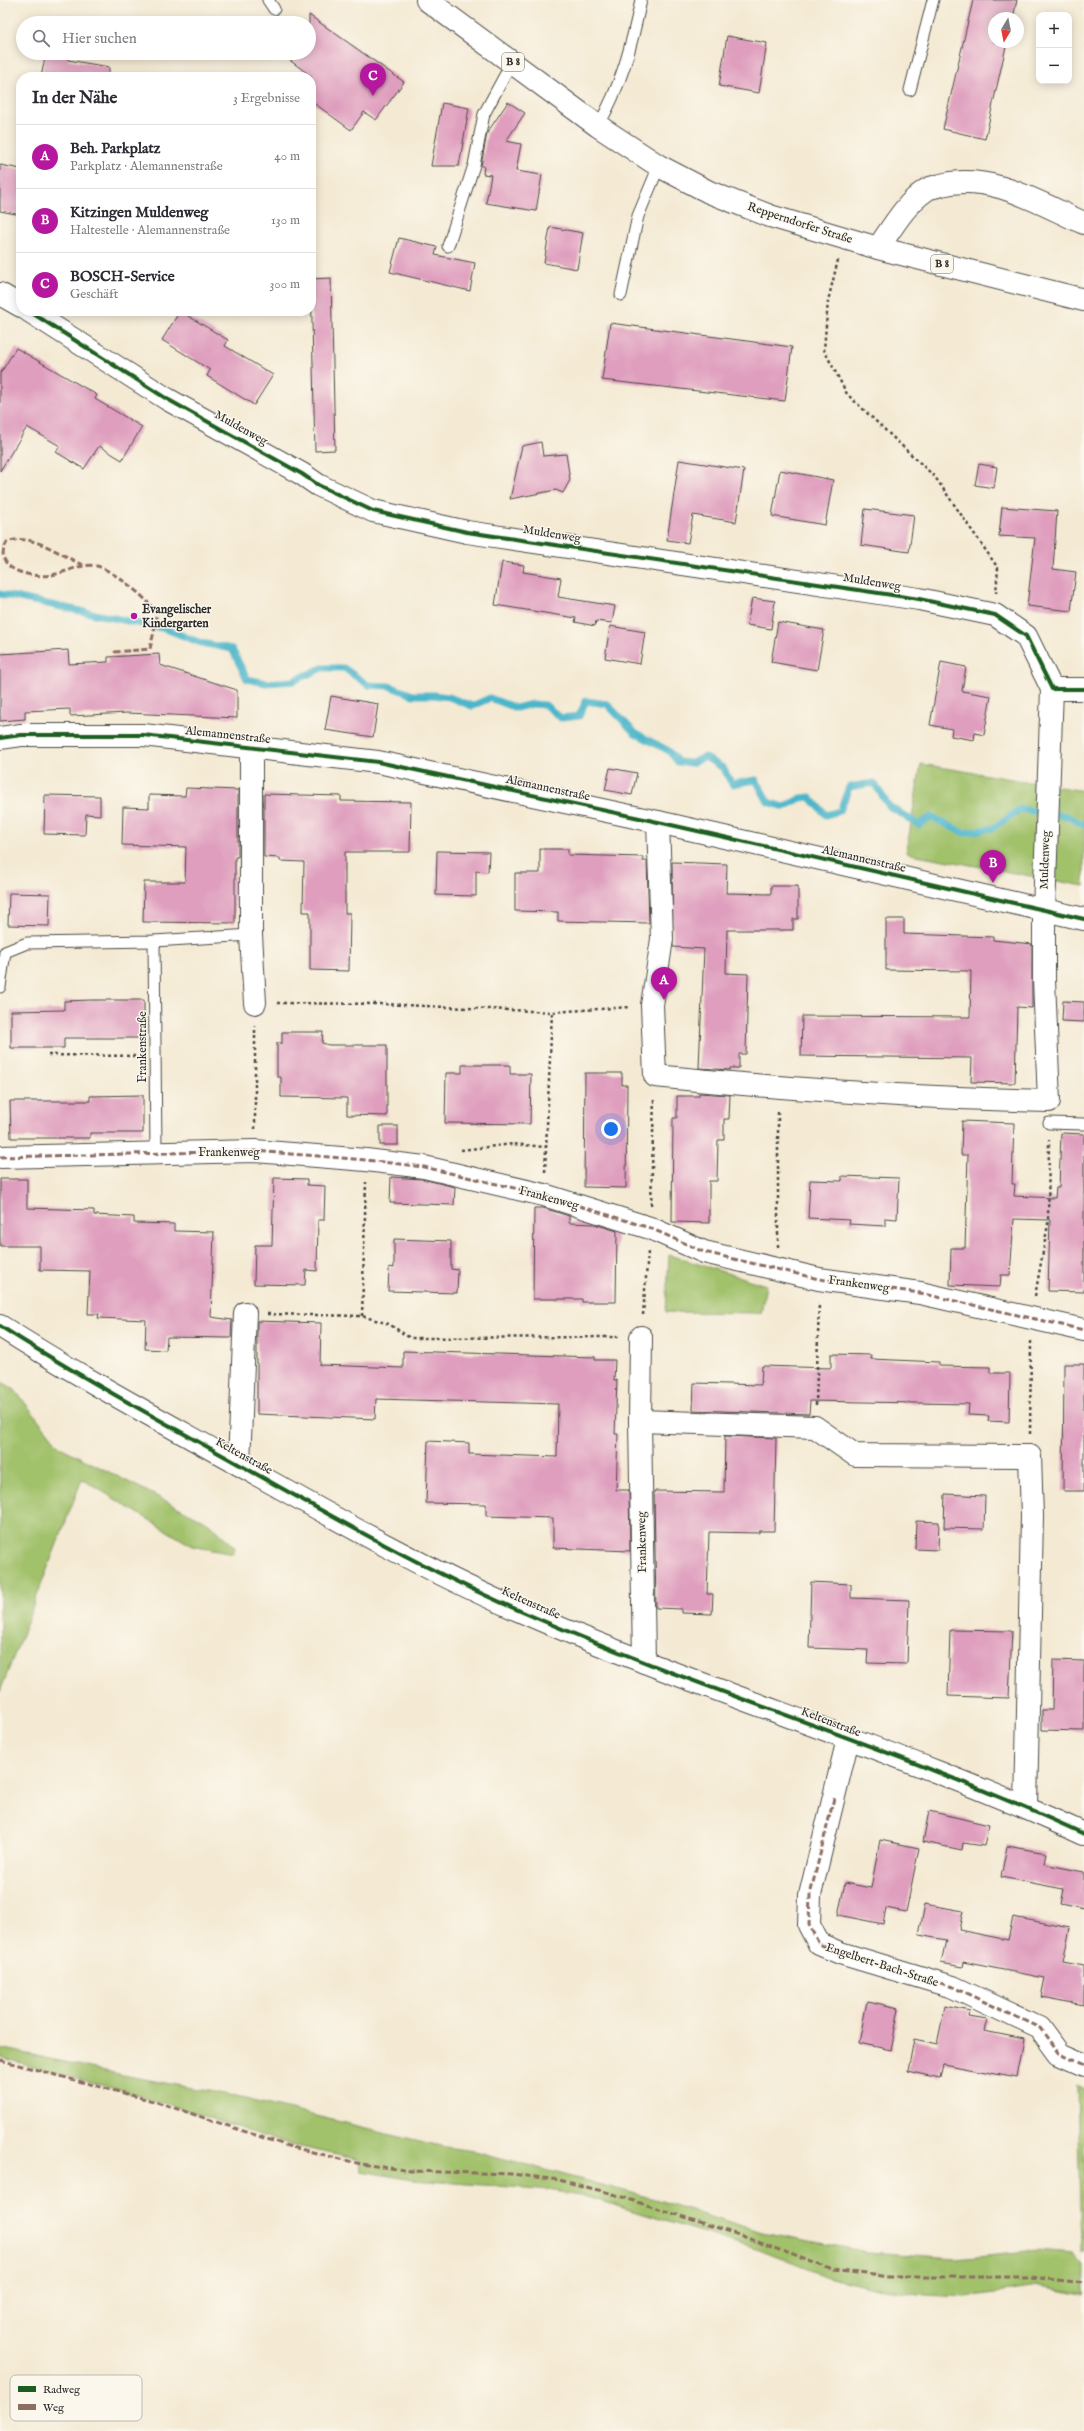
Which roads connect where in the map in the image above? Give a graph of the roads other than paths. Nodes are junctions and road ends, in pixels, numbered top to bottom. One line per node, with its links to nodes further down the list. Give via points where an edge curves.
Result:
1 (427, 0): 4 (street, Repperndorfer Straße / B 8)
2 (641, 0): 6 (lane, via 616,93)
3 (933, 0): 5 (lane)
4 (512, 62): 6 (street, Repperndorfer Straße / B 8); 9 (lane, via 484,114 474,165)
5 (910, 90)
6 (598, 126): 7 (street, Repperndorfer Straße / B 8)
7 (659, 166): 10 (street, Repperndorfer Straße / B 8, via 709,192 770,216); 12 (lane, via 638,216)
8 (1084, 223): 10 (street, via 1010,190 985,183 952,182 928,189 909,205)
9 (448, 246)
10 (878, 248): 13 (street, Repperndorfer Straße / B 8)
11 (0, 294): 14 (street)
12 (621, 295)
13 (1084, 300)
14 (16, 303)
15 (37, 316): 16 (street, Muldenweg, via 167,399 318,485 373,511 467,532 919,599 994,615 1026,636)
16 (1052, 689): 17 (street); 21 (street, Muldenweg)
17 (1084, 689)
18 (0, 738): 19 (street, Alemannenstraße, via 21,735 143,735)
19 (251, 747): 20 (street, Alemannenstraße, via 378,762); 23 (street, Alemannenstraße)
20 (658, 822): 21 (street, Alemannenstraße); 21 (street, via 662,939 652,1005 655,1076 960,1099 1049,1101)
21 (1044, 911): 22 (street, Alemannenstraße)
22 (1084, 919)
23 (251, 935): 24 (lane); 26 (street, Alemannenstraße)
24 (154, 941): 25 (lane, via 27,943 5,952); 29 (lane, Frankenstraße)
25 (0, 986)
26 (255, 1003)
27 (1049, 1123): 28 (lane)
28 (1084, 1124)
29 (156, 1152): 30 (street, Frankenweg); 33 (street, Frankenweg, via 255,1151 424,1167 544,1195 650,1228 704,1252 819,1279 920,1293)
30 (0, 1157)
31 (245, 1313): 36 (street, Keltenstraße)
32 (0, 1326): 36 (street, Keltenstraße, via 144,1412)
33 (1084, 1330)
34 (641, 1337): 35 (street, Frankenweg)
35 (640, 1421): 37 (street, Frankenweg); 39 (street, via 815,1427 855,1455 1030,1456 1032,1516)
36 (239, 1464): 37 (street, Keltenstraße, via 419,1562 517,1609)
37 (644, 1662): 38 (street, Keltenstraße)
38 (848, 1739): 39 (street, Keltenstraße); 41 (street, Engelbert-Bach-Straße, via 810,1895 809,1925 819,1944 953,1987 1040,2028 1059,2054)
39 (1026, 1807): 40 (street, Keltenstraße)
40 (1084, 1834)
41 (1084, 2065)

